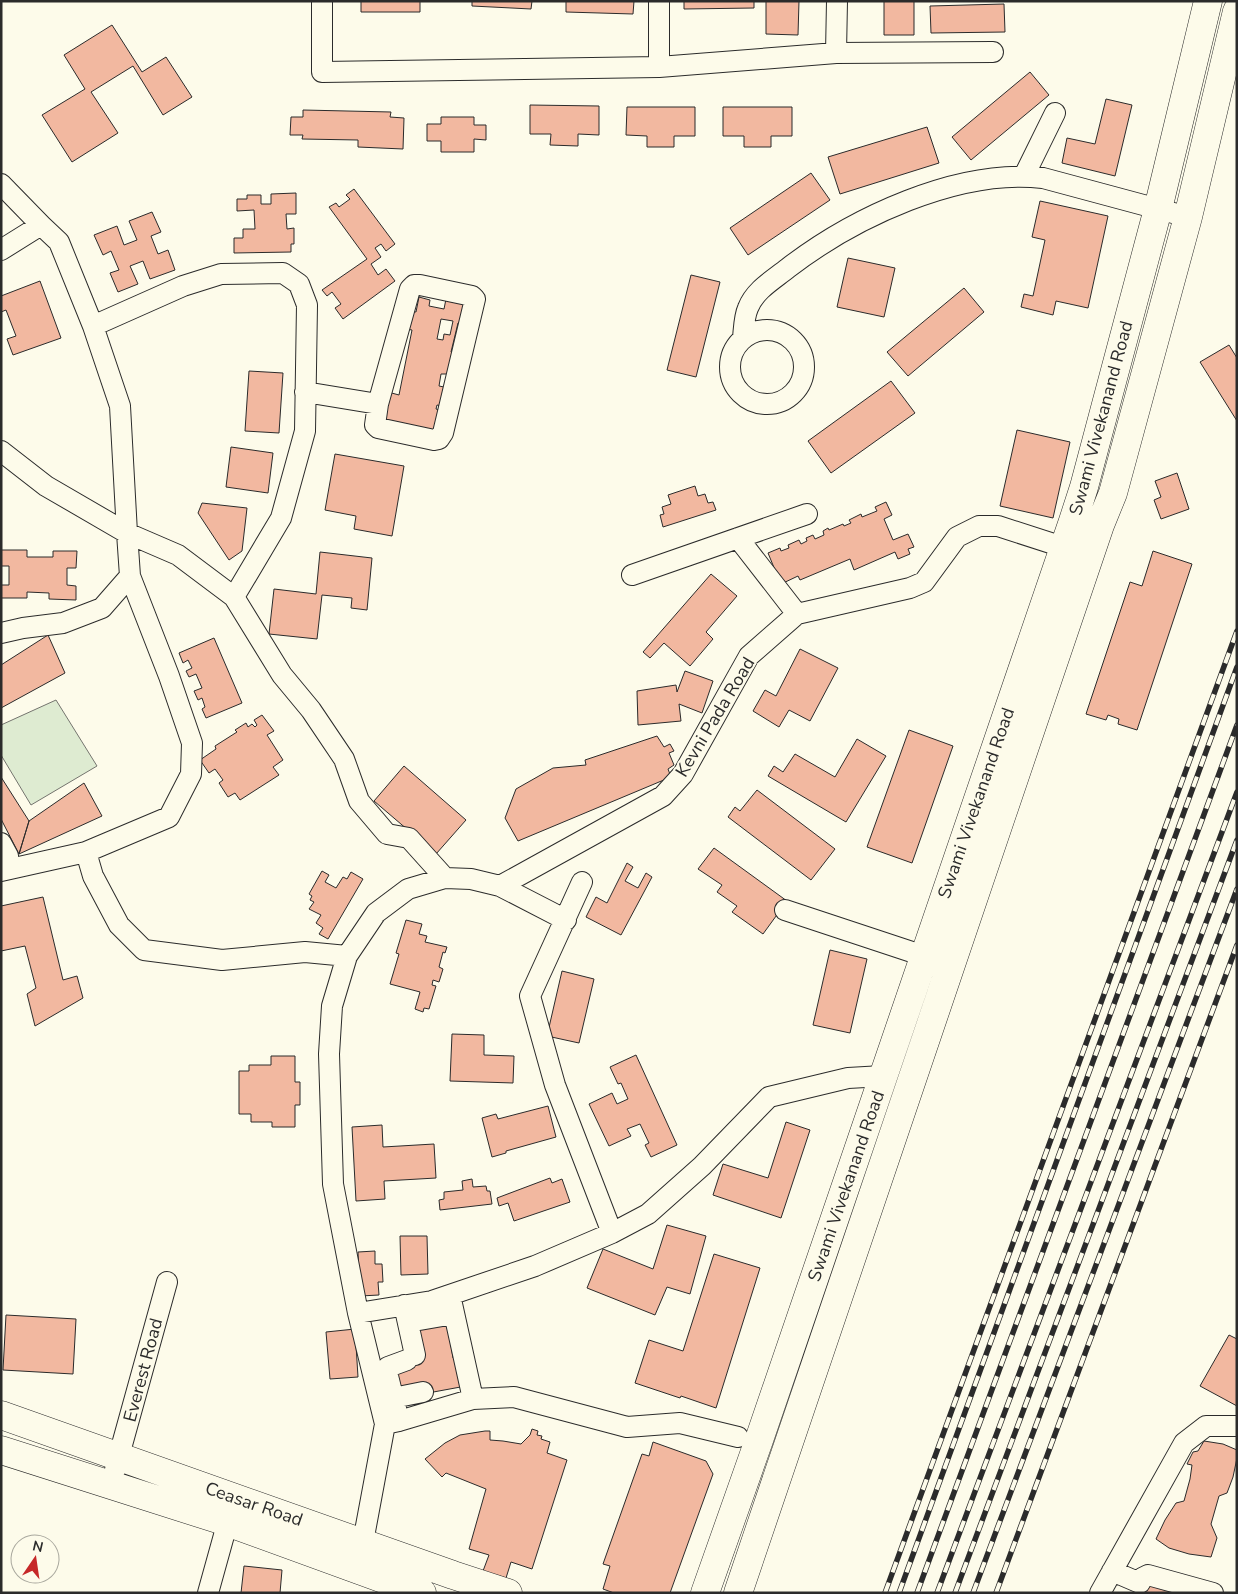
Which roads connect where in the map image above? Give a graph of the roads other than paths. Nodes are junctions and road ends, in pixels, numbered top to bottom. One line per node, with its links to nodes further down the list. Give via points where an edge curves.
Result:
1 (322, 1): 8 (street, via 322,72)
2 (659, 1): 8 (street)
3 (837, 1): 7 (street)
4 (1208, 1): 12 (main road, Swami Vivekanand Road)
5 (1237, 11): 13 (main road, Swami Vivekanand Road)
6 (993, 52): 7 (street)
7 (836, 53): 8 (street)
8 (659, 67)
9 (1055, 113): 10 (street)
10 (1024, 176): 12 (street, via 1043,178); 17 (street, via 950,187 854,224 808,252 755,295 747,308)
11 (1, 184): 14 (street)
12 (1158, 209): 13 (street); 22 (main road, Swami Vivekanand Road)
13 (1188, 217): 23 (main road, Swami Vivekanand Road, via 1113,493)
14 (41, 225): 15 (street); 16 (street, via 59,242)
15 (1, 250)
16 (94, 326): 18 (street, via 183,286 221,274 284,273 299,284 307,305); 24 (street, via 120,406)
17 (743, 338)
18 (306, 392): 19 (street); 29 (street, via 305,431 281,518)
19 (378, 404): 19 (street, via 410,289 420,285 472,296 475,303 439,439 378,428 375,425)
20 (1, 451): 24 (street, via 46,486)
21 (808, 514): 25 (street)
22 (1073, 521): 23 (main road); 26 (main road, Swami Vivekanand Road)
23 (1100, 525): 56 (main road, Swami Vivekanand Road)
24 (128, 532): 28 (street); 29 (street, via 178,556)
25 (738, 538): 27 (street); 30 (street)
26 (1063, 547): 30 (street, Kevni Pada Road, via 998,526 980,526 957,537 924,582); 41 (main road, Swami Vivekanand Road)
27 (632, 575)
28 (130, 576): 31 (street, via 102,608 63,622); 33 (street, via 192,742 191,774 169,818)
29 (234, 597): 35 (street, via 282,675 311,710 344,759 359,802 387,834 409,838)
30 (797, 614): 37 (street, Kevni Pada Road, via 749,656 683,774 663,796)
31 (1, 633)
32 (1, 843): 34 (street, via 8,856)
33 (86, 852): 34 (street); 40 (street, via 94,876 119,925 144,950 222,960 305,952)
34 (5, 870)
35 (445, 878): 37 (street, via 471,879); 40 (street, via 408,889 376,913)
36 (582, 882): 39 (street)
37 (500, 886): 39 (street)
38 (785, 910): 41 (street)
39 (566, 920): 43 (street, via 530,996 555,1085)
40 (348, 956): 46 (street, via 332,1006 329,1054 332,1164)
41 (924, 956): 42 (main road, Swami Vivekanand Road)
42 (883, 1076): 43 (street, via 848,1078 770,1097 702,1166 648,1214); 55 (main road, Swami Vivekanand Road)
43 (612, 1233): 45 (street, via 535,1266)
44 (167, 1282): 58 (street, Everest Road)
45 (450, 1294): 47 (street); 48 (street)
46 (358, 1312): 47 (street); 53 (street)
47 (406, 1313): 48 (street); 50 (street, via 411,1358 388,1367)
48 (454, 1314): 51 (street)
49 (423, 1392): 50 (street)
50 (393, 1398): 53 (street)
51 (473, 1398): 53 (street); 55 (street, via 514,1397 627,1426 680,1423)
52 (1, 1415): 58 (main road, Ceasar Road)
53 (392, 1423): 61 (street)
54 (1237, 1426): 63 (street, via 1206,1426 1184,1444)
55 (749, 1439): 56 (main road); 68 (main road, Swami Vivekanand Road)
56 (786, 1449): 69 (main road, Swami Vivekanand Road)
57 (1, 1450): 59 (main road, Ceasar Road)
58 (119, 1457): 59 (street, Everest Road); 60 (main road, Ceasar Road)
59 (111, 1485): 60 (main road, Ceasar Road)
60 (231, 1510): 61 (main road, Ceasar Road); 62 (main road, Ceasar Road); 65 (street)
61 (363, 1542): 62 (street); 67 (main road, Ceasar Road)
62 (354, 1568): 66 (main road, Ceasar Road)
63 (1112, 1571): 64 (street); 70 (street)
64 (1138, 1588): 71 (street, via 1142,1578 1148,1575)
65 (208, 1593)
66 (422, 1593)
67 (508, 1593)
68 (705, 1593)
69 (738, 1593)
70 (1100, 1593)
71 (1213, 1593)

